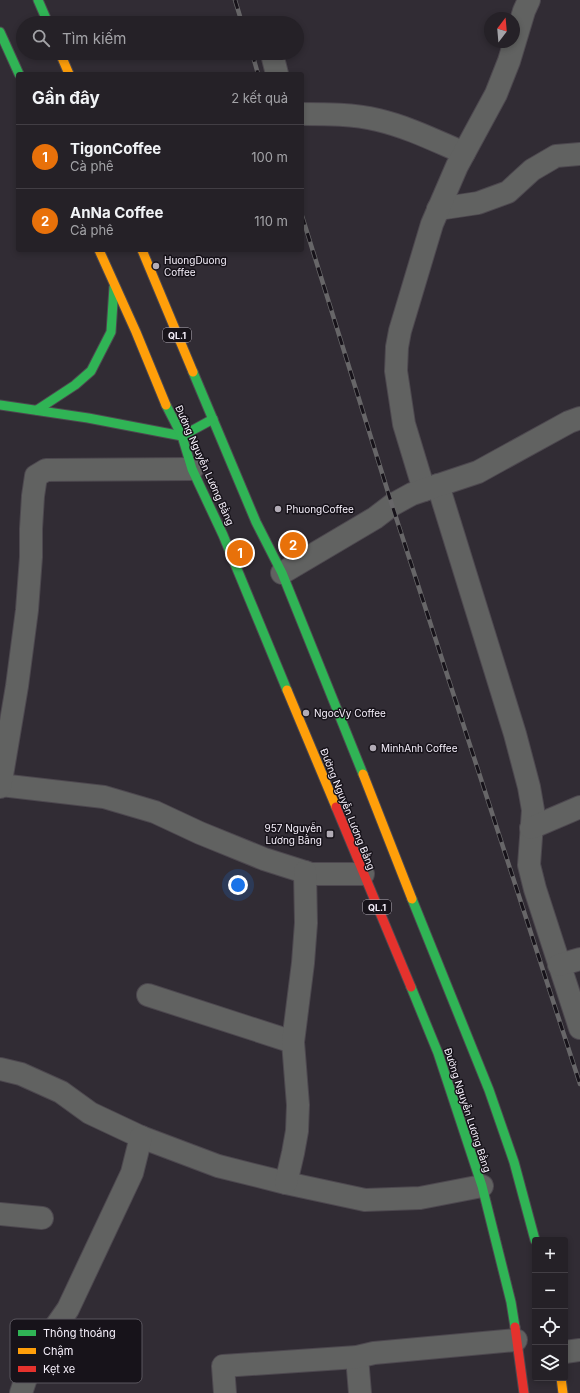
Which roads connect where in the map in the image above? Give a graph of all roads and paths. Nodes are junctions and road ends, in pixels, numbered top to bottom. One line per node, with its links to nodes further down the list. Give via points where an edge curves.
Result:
1 (38, 0): 3 (main road)
2 (529, 0): 9 (street, via 496,94)
3 (45, 16)
4 (0, 32): 6 (main road)
5 (63, 60): 7 (main road)
6 (18, 72)
7 (68, 72)
8 (304, 114): 9 (street, via 342,114 378,119)
9 (464, 153): 11 (street)
10 (580, 154): 11 (street, via 556,156 532,170 508,192 478,202)
11 (438, 210): 21 (street, via 400,330 396,371 404,424)
12 (100, 252): 14 (main road, Đường Nguyễn Lương Bằng / QL.1)
13 (143, 252): 18 (main road, QL.1)
14 (114, 284): 16 (main road, via 111,332 91,371); 19 (main road, Đường Nguyễn Lương Bằng / QL.1)
15 (0, 404): 16 (main road)
16 (37, 410): 19 (main road)
17 (580, 418): 21 (street, via 478,472)
18 (213, 419): 19 (main road); 22 (main road, QL.1, via 256,522)
19 (182, 436): 20 (main road, Đường Nguyễn Lương Bằng / QL.1)
20 (192, 469): 23 (street, via 46,470 36,476 27,610); 27 (main road, Đường Nguyễn Lương Bằng / QL.1, via 223,535)
21 (431, 488): 22 (street, via 412,494 392,505 375,518); 25 (street, via 515,734 533,810)
22 (282, 573): 39 (main road, QL.1, via 489,1090 514,1162)
23 (0, 786): 26 (street, via 104,797 155,812 257,856)
24 (580, 807): 25 (street)
25 (531, 828): 29 (street, via 529,865)
26 (305, 872): 27 (street); 32 (street, via 304,956)
27 (363, 874): 36 (main road, Đường Nguyễn Lương Bằng / QL.1, via 438,1053)
28 (580, 959): 29 (street)
29 (559, 965): 31 (street)
30 (148, 995): 32 (street)
31 (580, 1028)
32 (293, 1042): 35 (street, via 298,1106 297,1131)
33 (0, 1069): 34 (street, via 21,1074 62,1092 90,1113)
34 (141, 1137): 35 (street, via 218,1166); 40 (street, via 132,1173)
35 (286, 1184): 36 (street, via 365,1200 420,1198)
36 (482, 1186): 41 (main road, Đường Nguyễn Lương Bằng / QL.1, via 511,1302)
37 (0, 1214): 38 (street)
38 (42, 1218)
39 (534, 1237)
40 (61, 1319)
41 (516, 1340): 44 (street, via 374,1353); 50 (main road, Đường Nguyễn Lương Bằng / QL.1)
42 (580, 1350): 43 (street)
43 (568, 1352)
44 (357, 1357): 48 (street, via 223,1366); 49 (street)
45 (561, 1381): 51 (main road)
46 (24, 1383): 47 (street)
47 (21, 1393)
48 (225, 1393)
49 (360, 1393)
50 (524, 1393)
51 (563, 1393)

